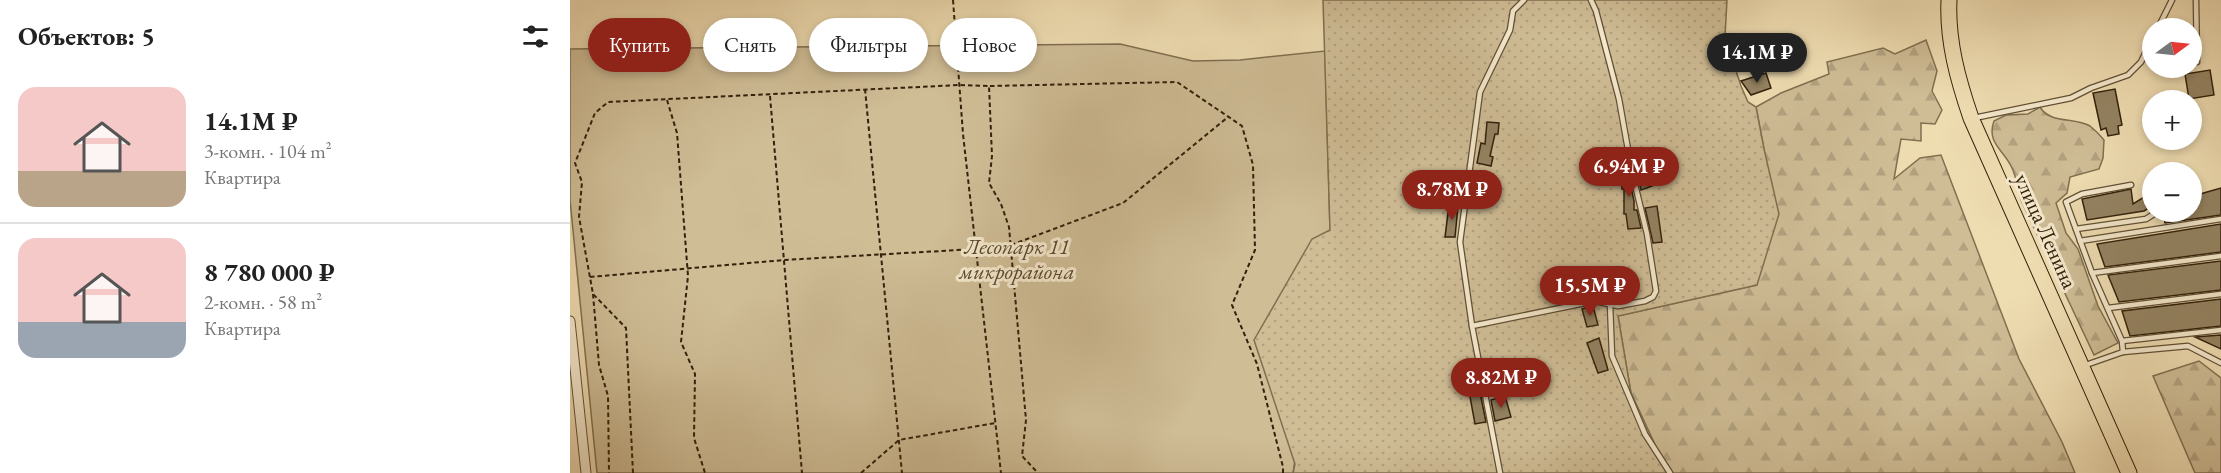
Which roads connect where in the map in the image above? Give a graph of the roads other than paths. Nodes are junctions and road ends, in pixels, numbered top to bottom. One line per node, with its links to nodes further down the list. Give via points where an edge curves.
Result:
1 (1524, 0): 21 (lane, via 1513,11 1510,30 1480,92 1461,242)
2 (1591, 0): 18 (lane, via 1619,99 1656,291 1645,301)
3 (1949, 0): 9 (main road, улица Ленина, via 1951,44)
4 (2172, 0): 6 (lane)
5 (2196, 0): 7 (lane)
6 (2163, 18)
7 (2196, 18)
8 (2142, 60): 9 (lane, via 2128,75 2072,98)
9 (1971, 118): 26 (main road, улица Ленина)
10 (2131, 185): 13 (lane, via 2082,194 2066,202)
11 (2221, 219): 14 (lane)
12 (2142, 220): 13 (lane)
13 (2076, 229): 14 (lane)
14 (2080, 241): 16 (lane)
15 (2221, 256): 16 (lane)
16 (2092, 273): 19 (lane)
17 (2221, 294): 19 (lane)
18 (1610, 304): 21 (lane, via 1595,301); 30 (lane, via 1612,356 1645,434)
19 (2108, 308): 23 (lane)
20 (570, 321): 27 (street)
21 (1472, 326): 29 (lane)
22 (2221, 330): 23 (lane)
23 (2122, 341): 24 (lane)
24 (2123, 352): 25 (lane, via 2188,346); 26 (lane)
25 (2221, 363)
26 (2081, 367): 31 (main road, улица Ленина)
27 (573, 383): 28 (street)
28 (586, 473)
29 (1500, 473)
30 (1670, 473)
31 (2128, 473)

